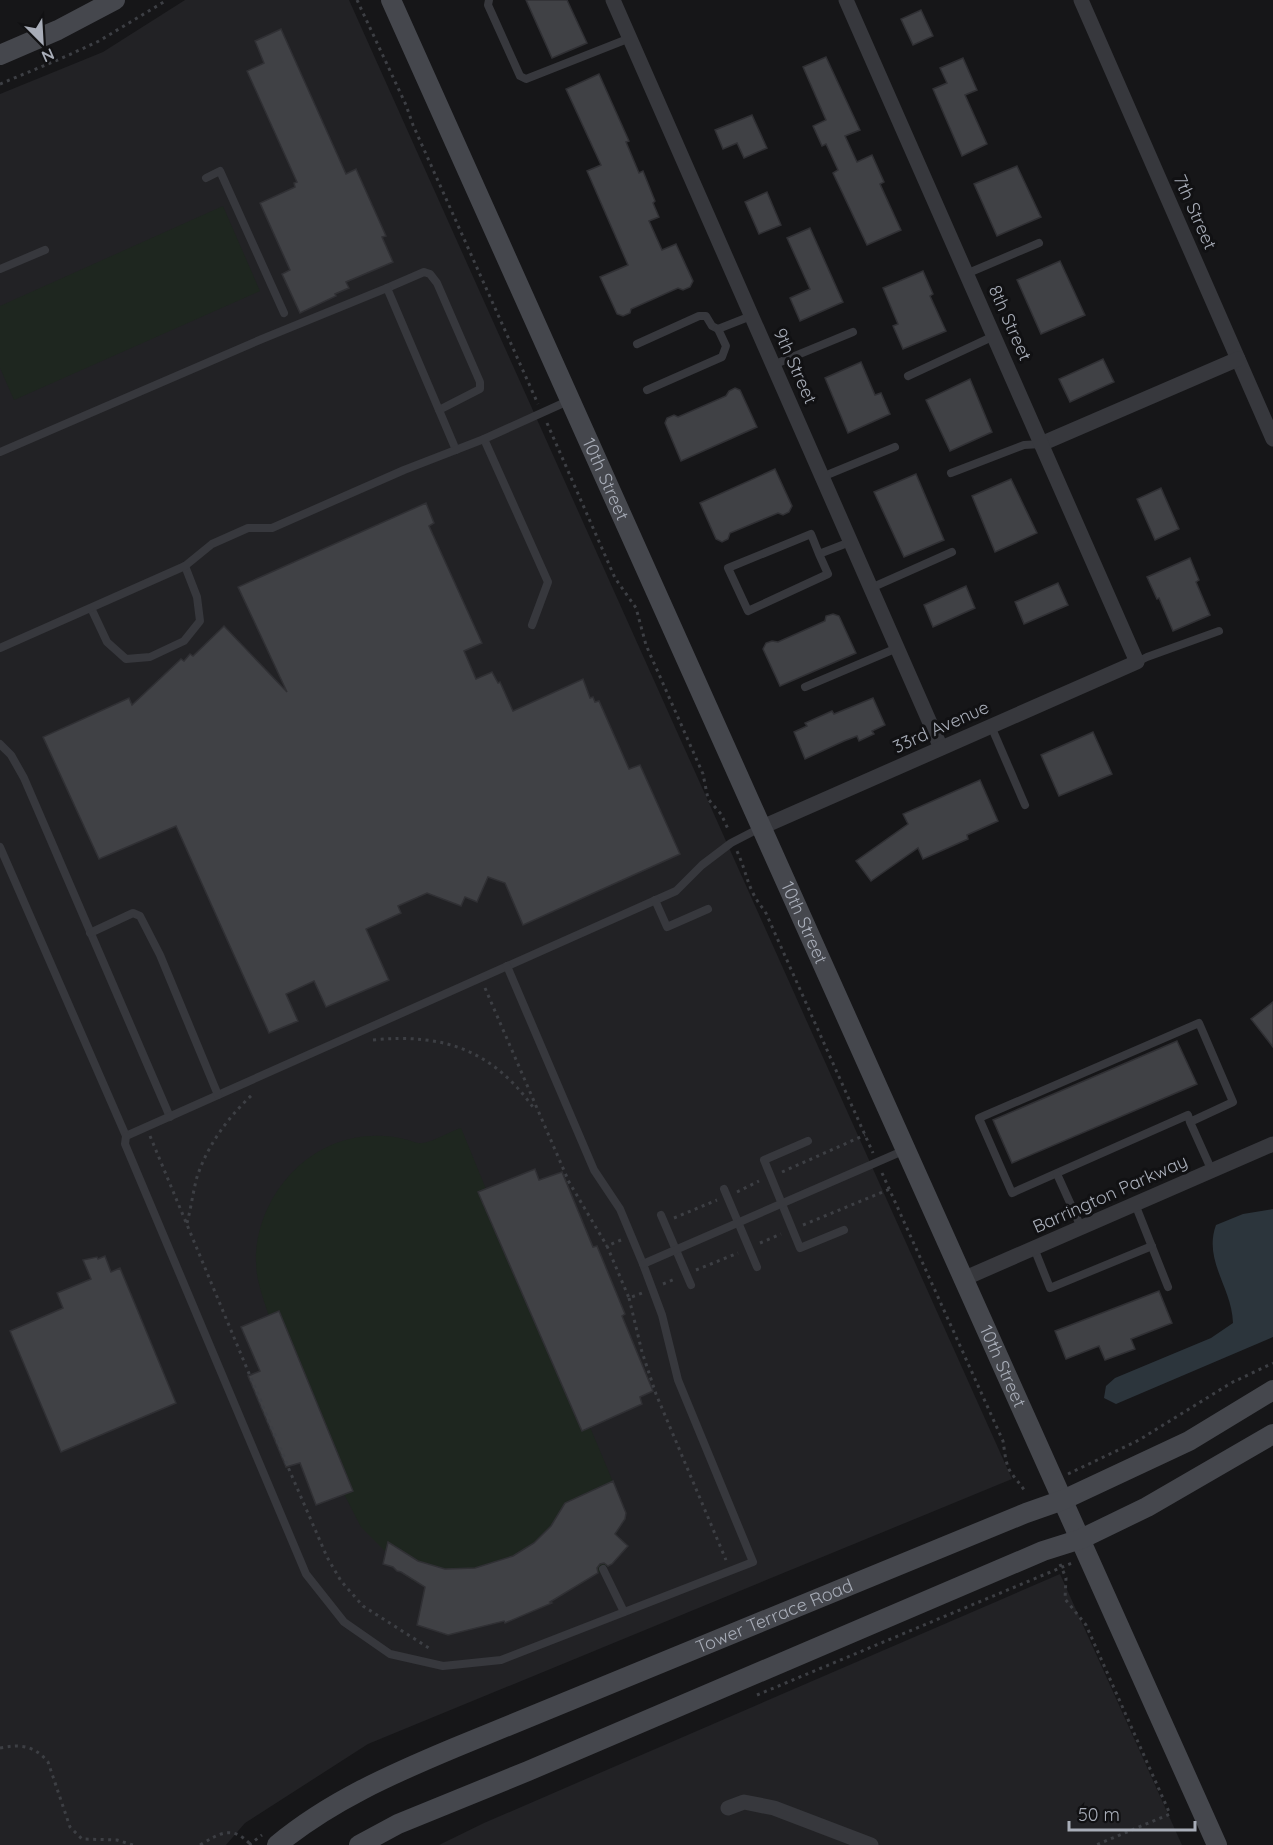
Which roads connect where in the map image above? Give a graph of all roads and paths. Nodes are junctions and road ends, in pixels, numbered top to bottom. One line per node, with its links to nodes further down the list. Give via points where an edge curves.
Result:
1 (115, 0): 10 (street)
2 (167, 0): 11 (path, via 99,41)
3 (357, 0): 30 (path)
4 (391, 0): 28 (street, 10th Street)
5 (489, 0): 9 (lane, via 520,76 526,79)
6 (613, 0): 9 (street, 9th Street)
7 (846, 0): 16 (street, 8th Street)
8 (1081, 0): 24 (street, 7th Street)
9 (630, 38): 19 (street, 9th Street)
10 (0, 55)
11 (0, 84)
12 (206, 178): 18 (lane, via 220,171)
13 (1039, 243): 16 (lane)
14 (45, 250): 15 (lane)
15 (0, 269)
16 (966, 274): 22 (street, 8th Street)
17 (387, 288): 29 (lane); 29 (lane, via 424,272 430,274 480,382 480,389); 36 (lane)
18 (284, 313)
19 (751, 316): 20 (lane); 25 (street, 9th Street)
20 (718, 329): 23 (lane, via 706,316 699,316); 27 (lane, via 726,346 722,357)
21 (854, 332): 25 (lane)
22 (994, 336): 26 (lane); 33 (street, 8th Street)
23 (637, 344)
24 (1238, 359): 32 (street, 7th Street); 33 (street)
25 (773, 365): 38 (street, 9th Street)
26 (908, 376)
27 (647, 390)
28 (570, 401): 30 (lane); 55 (street, 10th Street)
29 (439, 410): 35 (lane)
30 (542, 413): 31 (lane); 56 (path, via 615,578 636,608 646,645 703,774 708,799 722,814)
31 (484, 439): 35 (lane); 45 (lane, via 548,582)
32 (1273, 439)
33 (1041, 444): 37 (lane, via 1024,445); 49 (street, 8th Street)
34 (895, 447): 38 (lane)
35 (456, 450): 42 (lane, via 272,528 248,528 212,544)
36 (0, 452)
37 (951, 473)
38 (822, 477): 39 (street, 9th Street)
39 (850, 542): 41 (lane); 43 (street, 9th Street)
40 (952, 552): 43 (lane)
41 (819, 554): 41 (lane, via 828,574 748,611 728,568 812,534)
42 (185, 566): 44 (lane); 44 (lane, via 197,597 200,621 184,641 150,657 126,658 107,642)
43 (871, 588): 48 (street, 9th Street)
44 (91, 608): 47 (lane)
45 (532, 625)
46 (1219, 631): 49 (lane)
47 (0, 648)
48 (897, 648): 50 (lane); 53 (street, 9th Street)
49 (1137, 663): 51 (street, 33rd Avenue)
50 (805, 687)
51 (991, 726): 53 (street, 33rd Avenue); 54 (lane)
52 (0, 744): 60 (lane, via 24,778)
53 (941, 748): 55 (street, 33rd Avenue)
54 (1025, 806)
55 (760, 828): 56 (lane); 74 (street, 10th Street)
56 (733, 842): 58 (lane, via 676,891); 69 (path, via 753,897 765,911)
57 (0, 847): 70 (lane)
58 (656, 900): 59 (lane, via 667,927); 61 (lane)
59 (708, 909)
60 (90, 933): 65 (lane, via 133,913 141,916); 66 (lane)
61 (507, 966): 65 (lane); 101 (lane, via 594,1170 620,1209)
62 (476, 992): 67 (path, via 486,987)
63 (385, 1032): 67 (path, via 365,1041 420,1038 489,1061 523,1092)
64 (250, 1092): 90 (path, via 260,1087 239,1107 209,1148 197,1178)
65 (218, 1095): 66 (lane)
66 (170, 1116): 70 (lane)
67 (540, 1117): 96 (path, via 569,1182)
68 (1190, 1122): 76 (lane); 78 (lane, via 1188,1115); 78 (lane, via 1233,1102 1200,1023 979,1118 1012,1193)
69 (865, 1135): 75 (path); 77 (path)
70 (126, 1136): 121 (lane, via 125,1144 306,1574 344,1622 390,1654 444,1666 501,1660)
71 (150, 1136): 90 (path)
72 (808, 1140): 84 (lane, via 764,1160)
73 (1273, 1144): 76 (street, Barrington Parkway)
74 (905, 1150): 75 (lane); 105 (street, 10th Street)
75 (878, 1162): 81 (path); 84 (lane)
76 (1212, 1171): 85 (street, Barrington Parkway)
77 (780, 1173)
78 (1057, 1174): 91 (lane)
79 (759, 1181): 82 (path)
80 (724, 1189): 88 (lane)
81 (890, 1189): 89 (path); 115 (path, via 1003,1441 1010,1472)
82 (737, 1191)
83 (717, 1200): 87 (path)
84 (782, 1204): 88 (lane); 92 (lane, via 800,1248)
85 (1135, 1204): 91 (street, Barrington Parkway); 97 (lane)
86 (661, 1215): 99 (lane)
87 (672, 1218)
88 (738, 1223): 99 (lane); 102 (lane)
89 (803, 1224)
90 (187, 1225): 122 (path, via 323,1547 341,1581 363,1606)
91 (1081, 1227): 98 (street, Barrington Parkway)
92 (843, 1230)
93 (783, 1233): 95 (path)
94 (621, 1240): 96 (path)
95 (759, 1244)
96 (607, 1246): 110 (path)
97 (1152, 1246): 98 (lane, via 1050,1288); 108 (lane)
98 (1034, 1248): 105 (street, Barrington Parkway)
99 (676, 1250): 101 (lane); 107 (lane)
100 (738, 1252): 103 (path)
101 (643, 1264): 121 (lane, via 662,1315 678,1380 753,1562)
102 (757, 1267)
103 (696, 1270)
104 (675, 1279): 106 (path)
105 (963, 1279): 116 (street, 10th Street)
106 (663, 1284)
107 (691, 1285)
108 (1168, 1287)
109 (643, 1293): 110 (path)
110 (629, 1298): 118 (path, via 656,1394)
111 (1273, 1363): 114 (path, via 1231,1383 1139,1440)
112 (1273, 1390): 116 (street, Tower Terrace Road, via 1190,1442)
113 (1273, 1434): 117 (street, via 1147,1508)
114 (1078, 1470)
115 (1027, 1495)
116 (1063, 1500): 117 (street, 10th Street); 128 (street, Tower Terrace Road, via 408,1767 337,1803)
117 (1081, 1539): 129 (street, via 1043,1551 408,1820); 132 (street, 10th Street)
118 (726, 1561)
119 (1060, 1566): 131 (path, via 1066,1578 1065,1599 1086,1625 1170,1814)
120 (603, 1569): 121 (lane)
121 (624, 1612)
122 (438, 1652)
123 (0, 1748): 126 (path, via 24,1746 42,1754 70,1827 82,1839 117,1840)
124 (728, 1808): 130 (street, via 744,1802 774,1808)
125 (250, 1844): 127 (path, via 232,1832)
126 (133, 1845)
127 (200, 1845)
128 (277, 1845)
129 (359, 1845)
130 (871, 1845)
131 (1096, 1845)
132 (1217, 1845)

